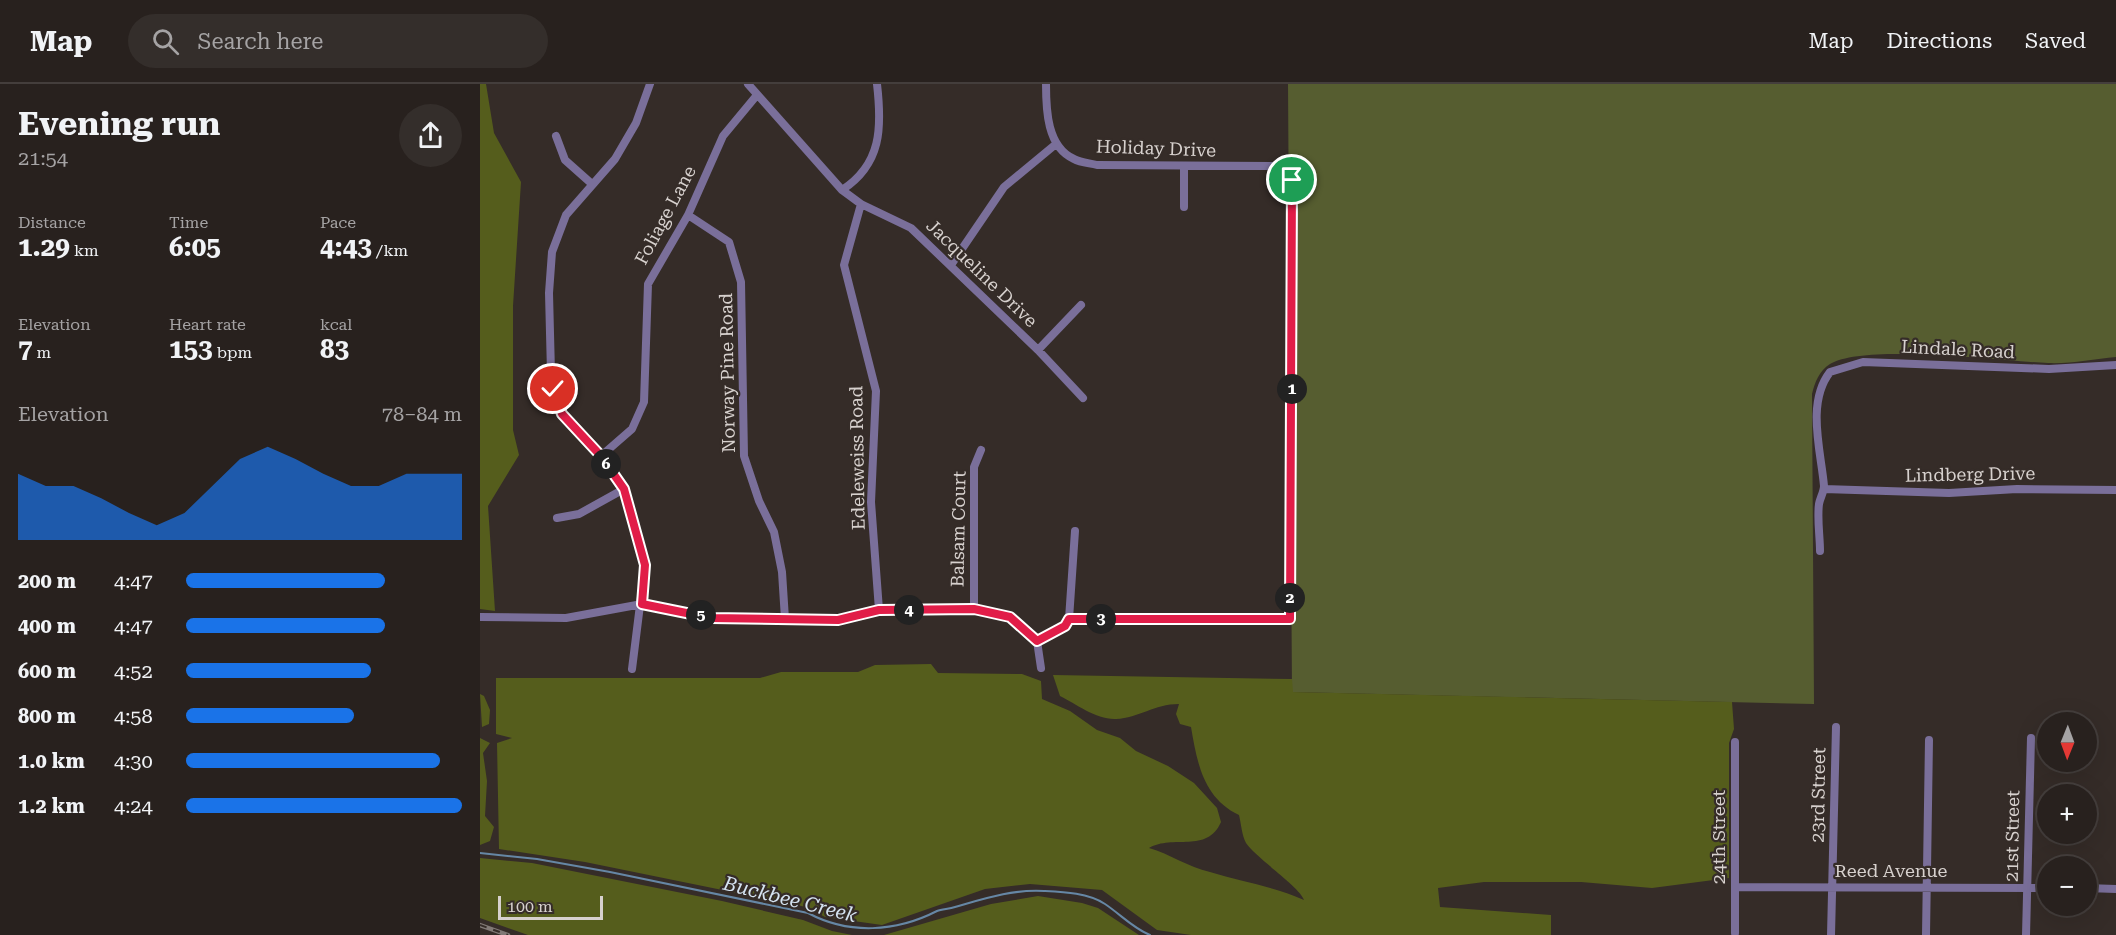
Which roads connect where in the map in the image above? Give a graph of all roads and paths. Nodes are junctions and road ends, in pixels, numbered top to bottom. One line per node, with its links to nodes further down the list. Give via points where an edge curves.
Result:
1 (650, 84): 9 (street, via 627,141)
2 (748, 84): 5 (street, Jacqueline Drive)
3 (877, 84): 10 (street, via 878,139 859,179)
4 (1046, 84): 7 (street, via 1046,113)
5 (757, 95): 10 (street, Jacqueline Drive); 13 (street, Foliage Lane, via 723,136)
6 (556, 136): 9 (street, via 566,160)
7 (1056, 144): 8 (street, Holiday Drive, via 1073,159 1097,165); 14 (street, via 1004,187)
8 (1184, 167): 12 (street); 32 (street, Holiday Drive, via 1287,166 1294,194 1290,619)
9 (592, 184): 20 (street, via 566,216 552,252 551,373 562,414)
10 (842, 190): 11 (street, Jacqueline Drive)
11 (861, 204): 14 (street, Jacqueline Drive, via 911,228); 29 (street, Edeleweiss Road, via 844,265 876,392 871,502)
12 (1185, 207)
13 (687, 215): 20 (street, Foliage Lane, via 648,284 644,402 632,429); 31 (street, Norway Pine Road, via 729,242 741,282 744,456 774,532)
14 (951, 265): 16 (street, Jacqueline Drive)
15 (1081, 305): 16 (street)
16 (1038, 350): 18 (street, Jacqueline Drive)
17 (2116, 366): 22 (street, Lindale Road, via 2049,369 1863,362 1830,372 1819,399 1819,460)
18 (1083, 398)
19 (981, 450): 28 (street, Balsam Court, via 974,466)
20 (601, 456): 21 (street)
21 (624, 489): 24 (street, via 579,514); 27 (street, via 645,565)
22 (1824, 489): 23 (street, Lindberg Drive, via 1937,493); 26 (street, via 1819,503)
23 (2116, 490)
24 (557, 518)
25 (1075, 531): 32 (street)
26 (1820, 551)
27 (642, 604): 30 (street, via 566,618); 31 (street, via 711,618); 35 (street)
28 (974, 609): 29 (street); 33 (street, via 1010,617)
29 (879, 610): 31 (street, via 838,620)
30 (480, 617)
31 (785, 619)
32 (1069, 619): 33 (street, via 1065,626)
33 (1037, 641): 34 (street)
34 (1041, 668)
35 (632, 669)
36 (1836, 727): 42 (street, 23rd Street)
37 (2031, 738): 43 (street, 21st Street)
38 (1929, 740): 40 (street)
39 (1735, 742): 41 (street, 24th Street)
40 (1927, 886): 42 (street, Reed Avenue); 43 (street, Reed Avenue); 49 (street)
41 (1735, 887): 42 (street, Reed Avenue); 47 (street, 24th Street)
42 (1833, 887): 48 (street, 23rd Street)
43 (2027, 887): 44 (street, Reed Avenue); 50 (street, 21st Street)
44 (2037, 887)
45 (2097, 888): 46 (street)
46 (2116, 889)
47 (1735, 933)
48 (1831, 935)
49 (1926, 935)
50 (2026, 935)

